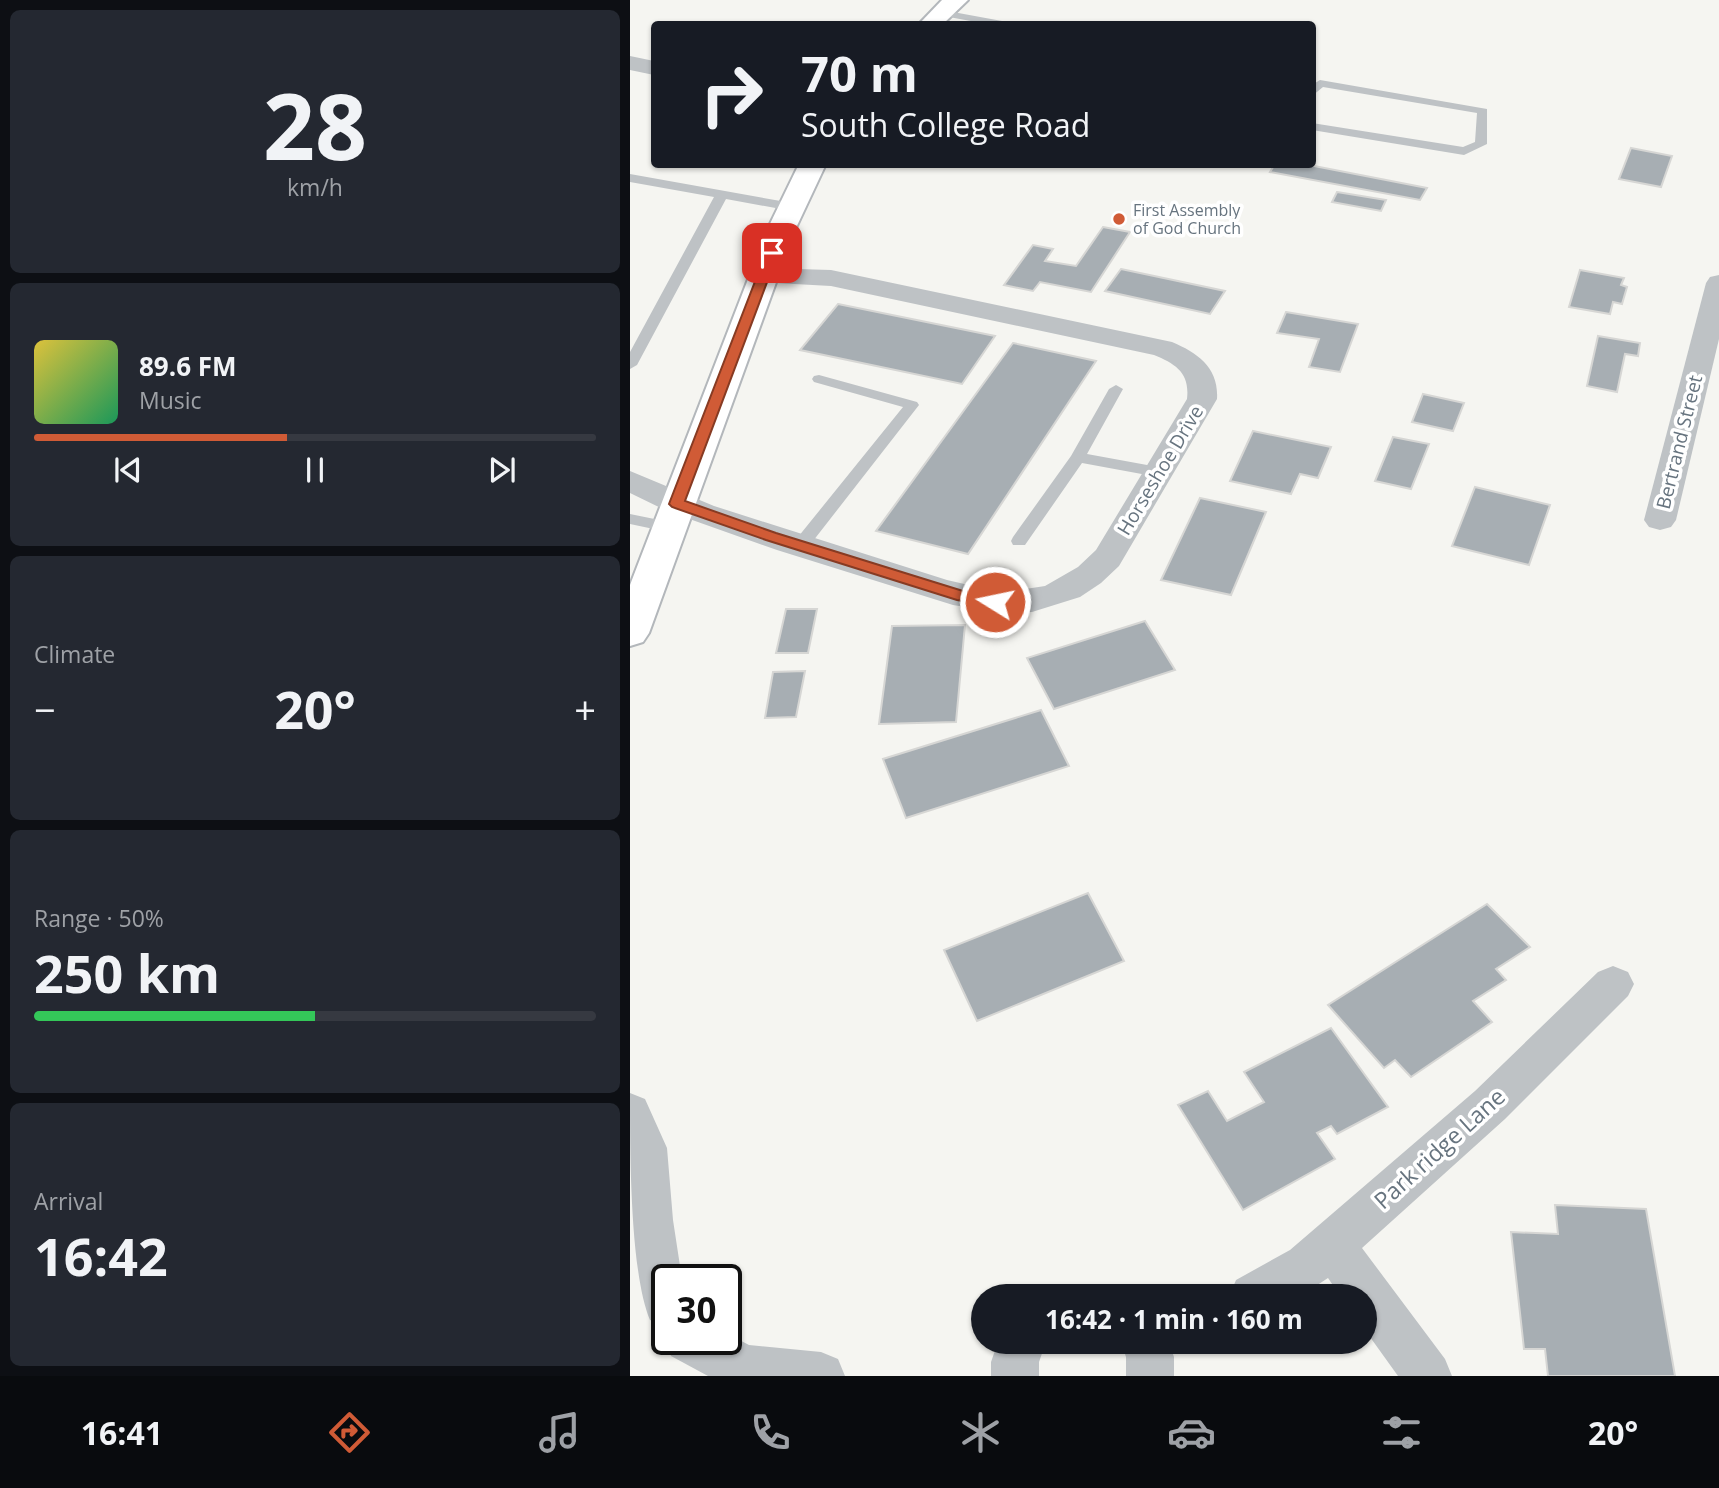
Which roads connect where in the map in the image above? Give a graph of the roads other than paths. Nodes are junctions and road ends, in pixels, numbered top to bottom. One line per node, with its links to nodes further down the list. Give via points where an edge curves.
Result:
1 (943, 13): 2 (lane)
2 (986, 21)
3 (630, 63): 4 (street)
4 (651, 67)
5 (1316, 88): 6 (lane, via 1320,83 1483,111 1481,144 1464,151)
6 (1316, 127)
7 (811, 168): 10 (main road)
8 (630, 178): 9 (lane)
9 (722, 194): 10 (lane); 13 (lane)
10 (792, 207): 11 (main road)
11 (764, 276): 17 (street, Horseshoe Drive, via 831,278 1175,353 1197,369 1204,390); 19 (main road)
12 (1719, 283): 21 (street, Bertrand Street)
13 (630, 365)
14 (819, 379): 23 (lane, via 912,405)
15 (1116, 389): 16 (lane)
16 (1078, 457): 17 (lane); 22 (lane)
17 (1158, 472): 23 (street, Horseshoe Drive, via 1097,570 1073,587 1042,598 995,602 962,596)
18 (630, 481): 19 (street, Horseshoe Drive, via 652,489)
19 (672, 515): 20 (lane); 23 (street, Horseshoe Drive); 24 (main road)
20 (630, 519)
21 (1660, 520)
22 (1019, 541)
23 (800, 546)
24 (630, 633)
25 (1613, 984): 27 (street, Park ridge Lane, via 1490,1105)
26 (630, 1113): 28 (street, via 645,1148)
27 (1331, 1244): 29 (street, Park ridge Lane, via 1307,1266); 34 (street)
28 (657, 1264)
29 (1276, 1284)
30 (1018, 1354): 33 (street)
31 (718, 1355): 32 (street, via 745,1369)
32 (821, 1376)
33 (1015, 1376)
34 (1428, 1376)

